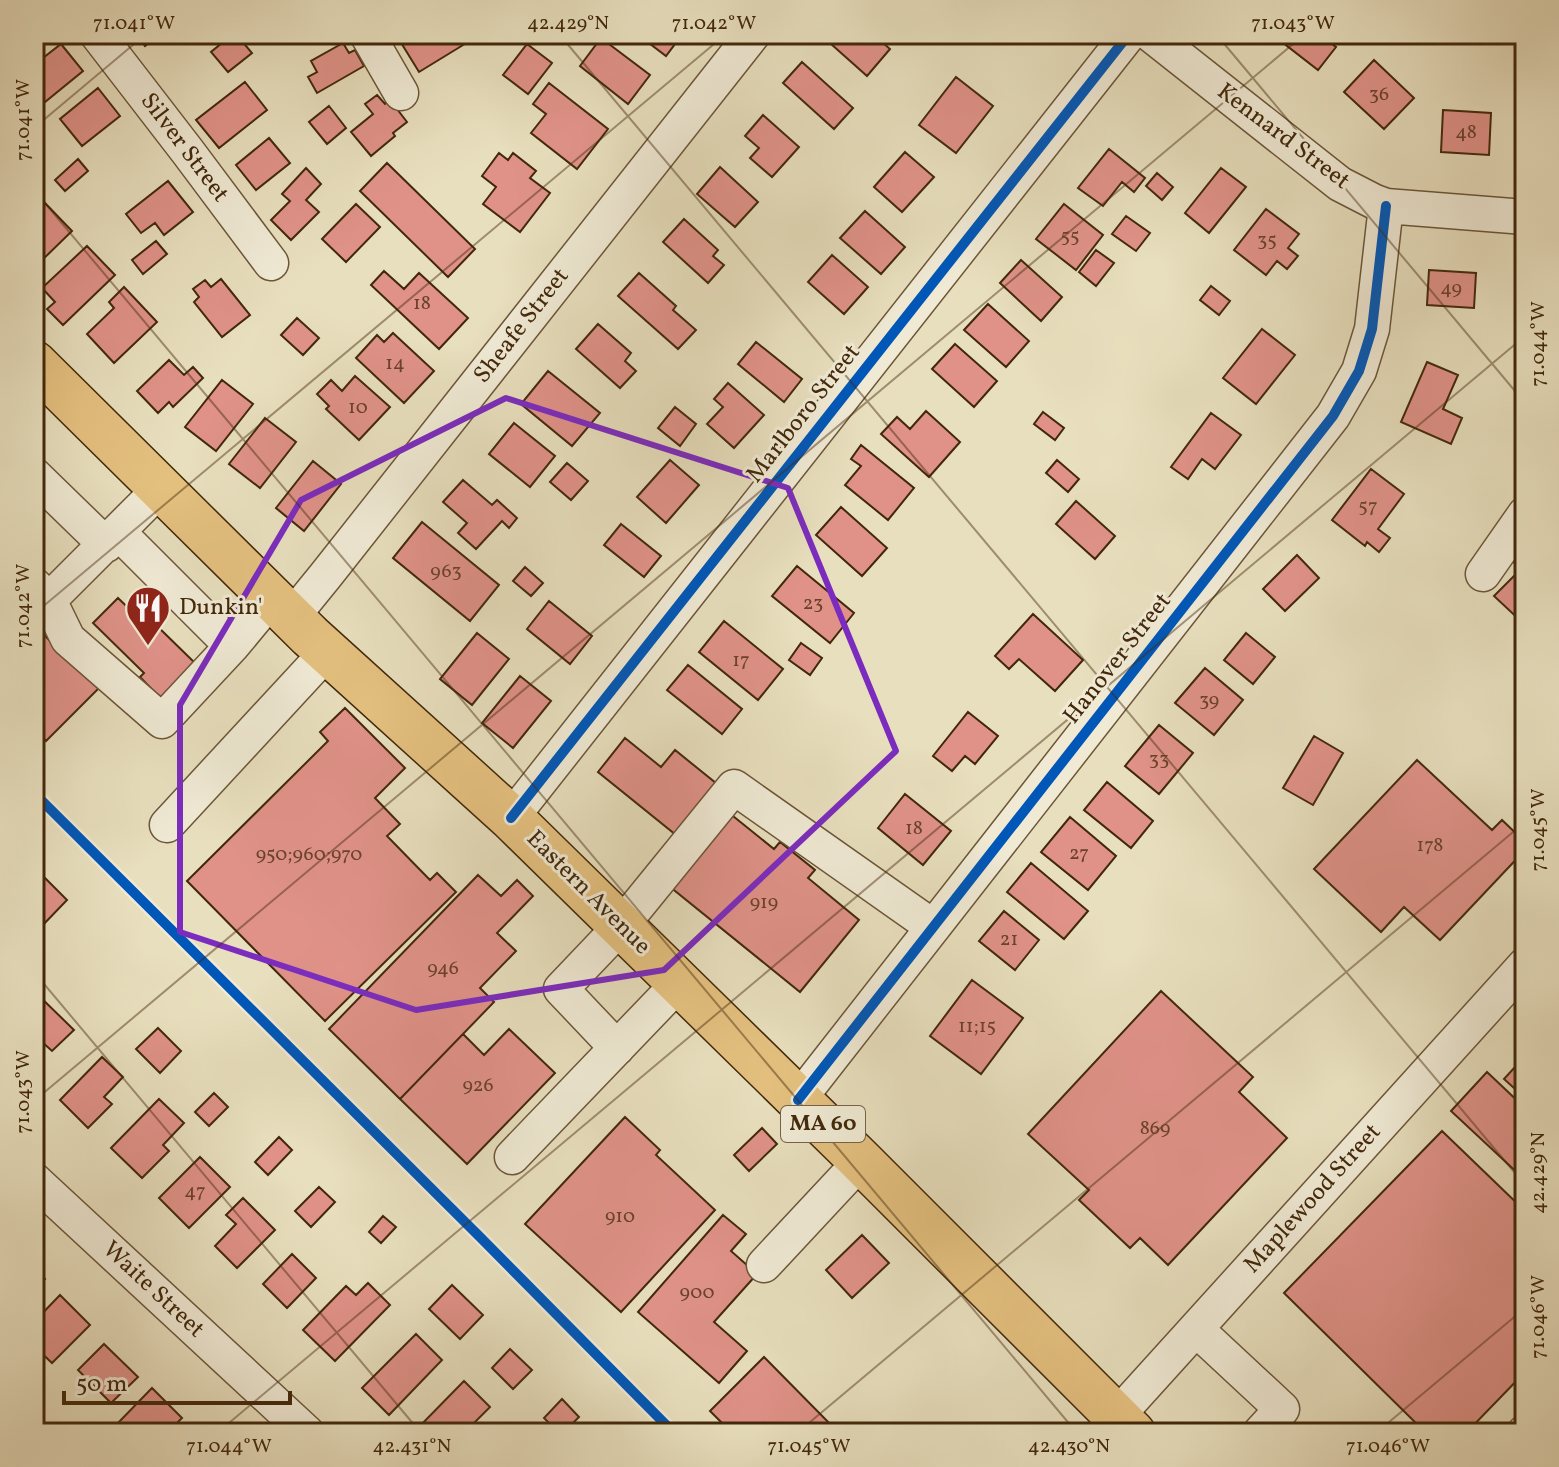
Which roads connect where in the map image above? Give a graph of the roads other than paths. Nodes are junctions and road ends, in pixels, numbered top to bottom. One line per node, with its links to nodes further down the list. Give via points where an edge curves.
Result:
1 (97, 34): 9 (street, Silver Street)
2 (367, 34): 6 (street)
3 (753, 34): 17 (street, Sheafe Street, via 326,575)
4 (1129, 34): 20 (street, Marlboro Street)
5 (1150, 34): 7 (street, Kennard Street, via 1340,184)
6 (401, 93)
7 (1386, 206): 8 (street, Kennard Street); 23 (street, Hanover Street, via 1372,329 1359,371 1333,416)
8 (1525, 217)
9 (271, 263)
10 (34, 363): 12 (main road, Eastern Avenue / MA 60)
11 (34, 475): 14 (street)
12 (160, 489): 14 (street); 17 (main road, Eastern Avenue / MA 60)
13 (1525, 514): 15 (street)
14 (112, 539): 16 (street); 18 (street)
15 (1483, 574)
16 (42, 592): 18 (street, Sheafe Street, via 68,639 162,721)
17 (281, 608): 18 (street, Sheafe Street); 19 (main road, Eastern Avenue / MA 60)
18 (232, 646)
19 (327, 652): 20 (main road, Eastern Avenue / MA 60); 21 (street)
20 (511, 818): 22 (main road, Eastern Avenue / MA 60)
21 (167, 825)
22 (621, 926): 23 (street, via 734,787); 25 (main road, Eastern Avenue / MA 60); 26 (street, via 561,989)
23 (933, 927): 27 (street, Hanover Street)
24 (1525, 965): 32 (street, Maplewood Street)
25 (679, 983): 26 (street); 27 (main road, Eastern Avenue / MA 60)
26 (617, 1048): 28 (street)
27 (798, 1100): 29 (main road, Eastern Avenue / MA 60)
28 (512, 1157)
29 (861, 1161): 31 (street); 33 (main road, Eastern Avenue / MA 60)
30 (34, 1180): 34 (street, Waite Street)
31 (764, 1265)
32 (1196, 1329): 33 (street, Maplewood Street); 35 (street, via 1282,1409)
33 (1117, 1428)
34 (307, 1433)
35 (1260, 1433)

